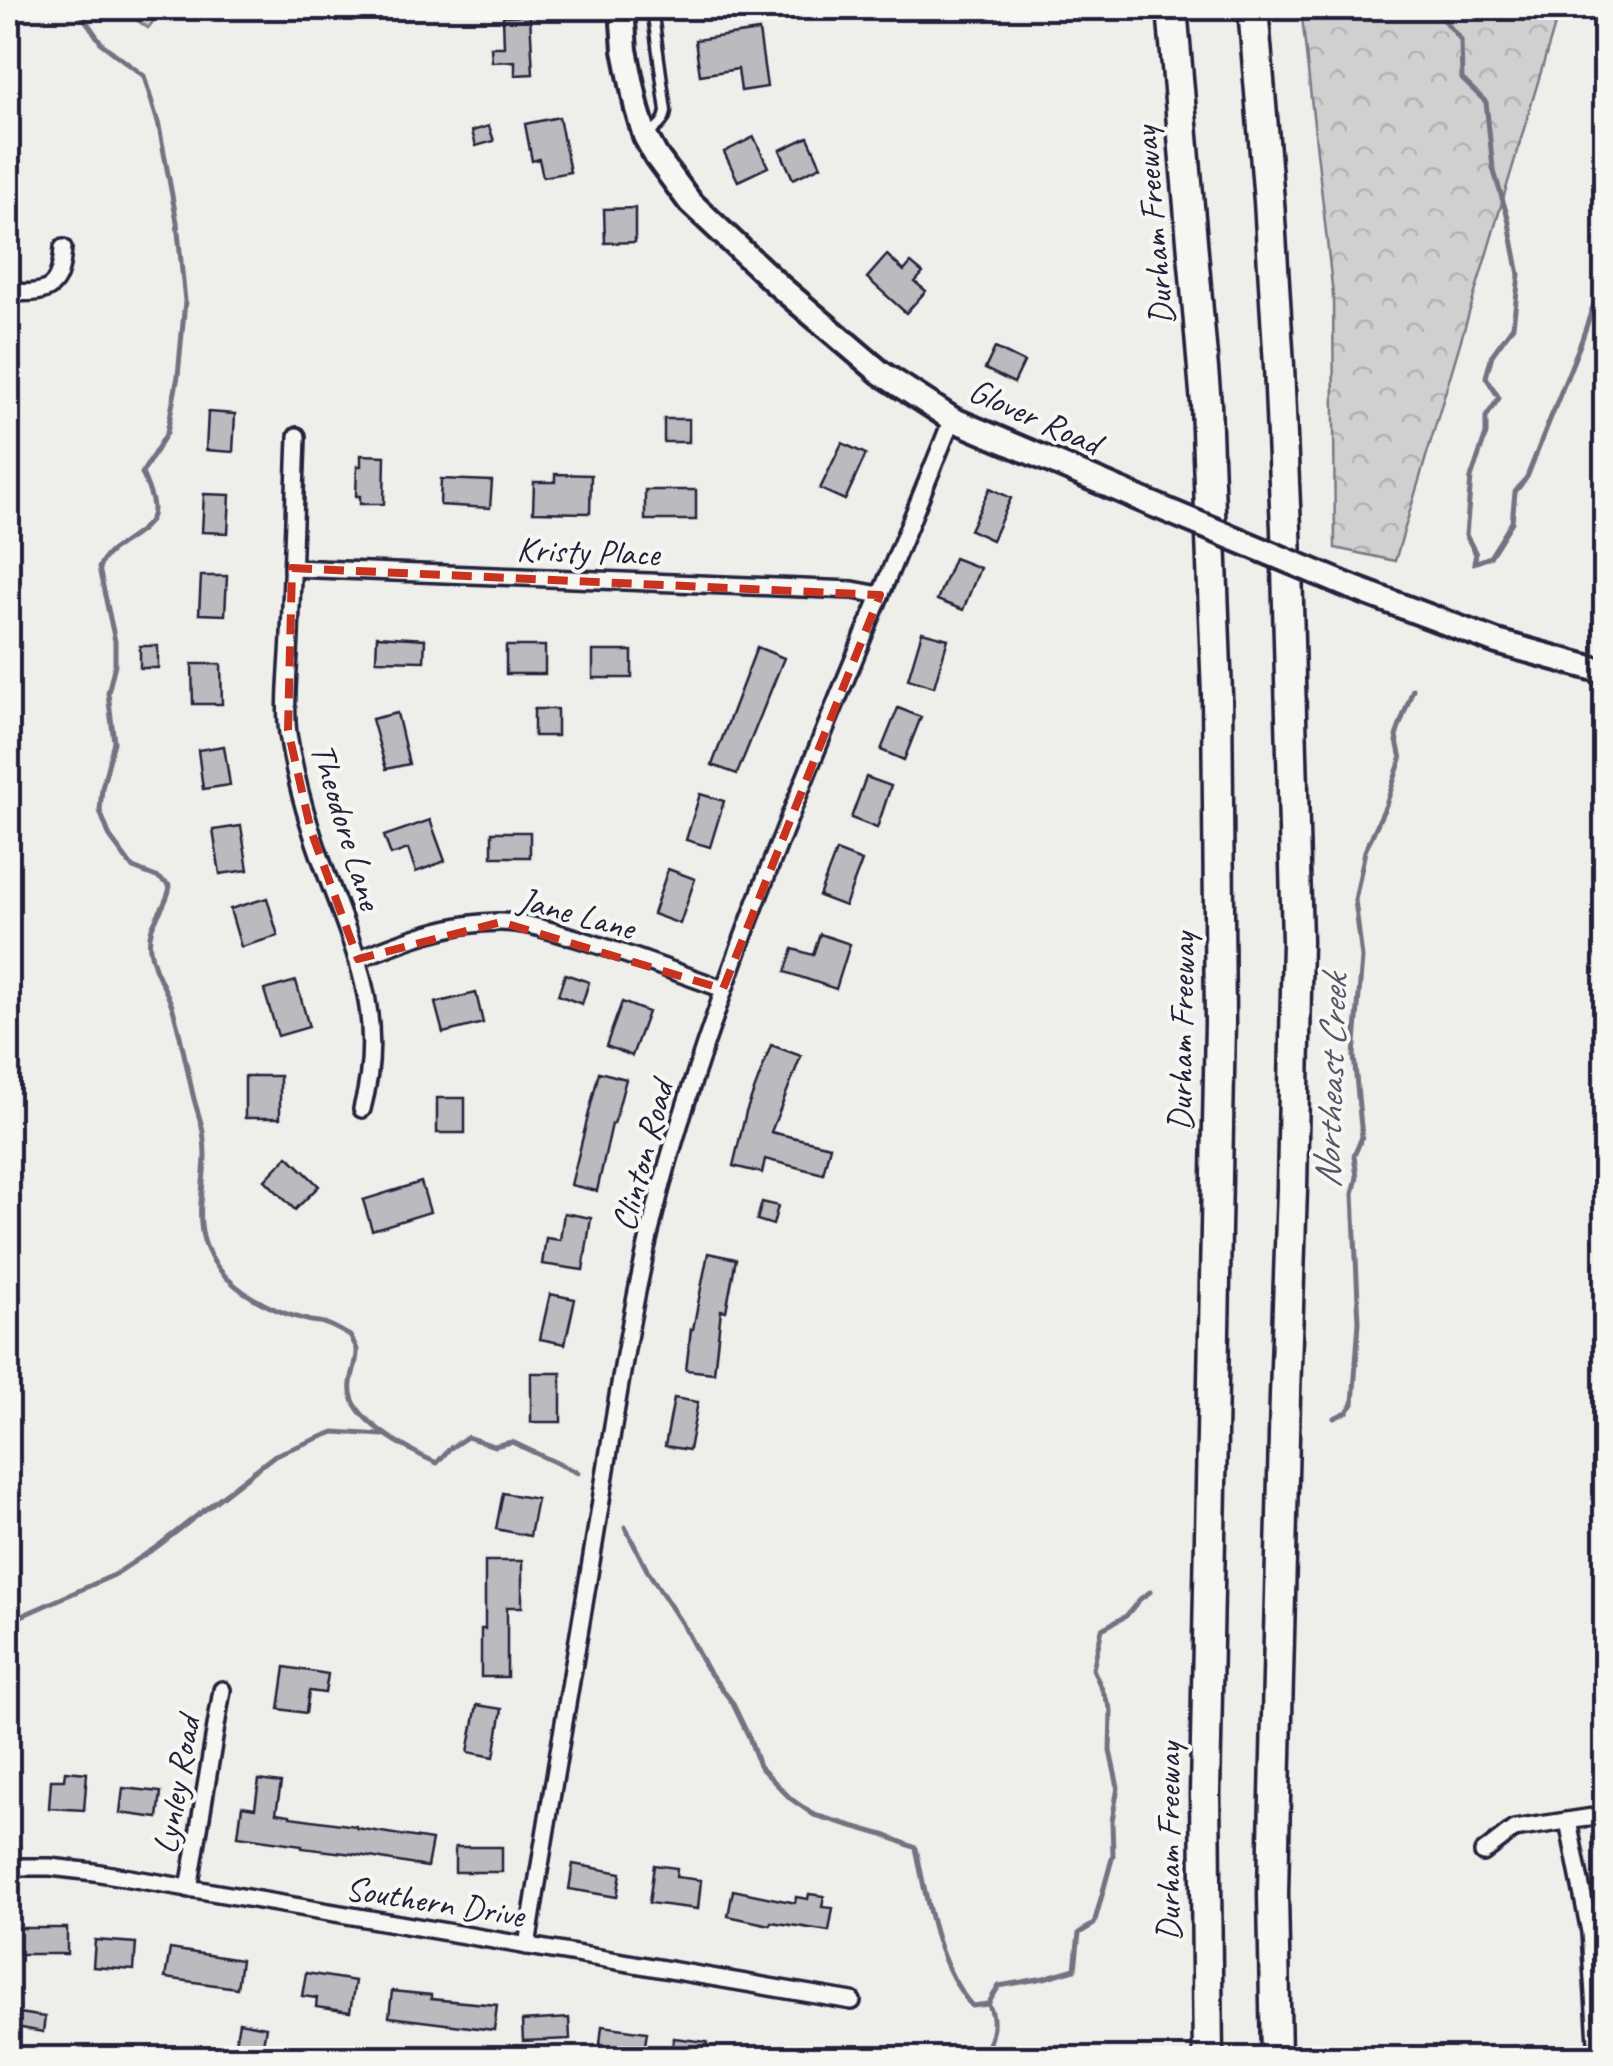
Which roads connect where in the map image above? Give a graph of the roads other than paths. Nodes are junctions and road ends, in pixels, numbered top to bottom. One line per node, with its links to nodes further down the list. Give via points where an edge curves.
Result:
1 (622, 8): 5 (street, Glover Road)
2 (652, 8): 5 (lane, via 666,117)
3 (1172, 8): 25 (highway, Durham Freeway, via 1206,404 1218,695)
4 (1253, 8): 26 (highway, via 1280,366 1297,941 1275,1796)
5 (645, 136): 8 (street, Glover Road, via 690,202 779,286 880,373)
6 (63, 248): 7 (street, via 57,282 40,293)
7 (8, 292)
8 (952, 419): 11 (street, Clinton Road); 12 (street, Glover Road, bridge, via 1351,586 1497,642)
9 (298, 436): 10 (street, Theodore Lane)
10 (292, 568): 11 (street, Kristy Place); 13 (street, Theodore Lane, via 288,730 311,831)
11 (880, 595): 14 (street, Clinton Road)
12 (1606, 672)
13 (358, 959): 14 (street, Jane Lane, via 447,930 501,922 598,945); 15 (street, Theodore Lane, via 371,1050)
14 (723, 989): 23 (street, Clinton Road, via 668,1164 642,1276)
15 (362, 1109)
16 (222, 1690): 21 (street, Lynley Road)
17 (1606, 1814): 18 (street)
18 (1568, 1821): 19 (street, via 1514,1829); 22 (street)
19 (1483, 1852)
20 (8, 1866): 21 (street, Southern Drive, via 94,1872)
21 (188, 1890): 23 (street, Southern Drive)
22 (1598, 1930): 27 (street)
23 (526, 1946): 24 (street, Southern Drive)
24 (852, 2001)
25 (1208, 2058)
26 (1276, 2058)
27 (1598, 2058)

